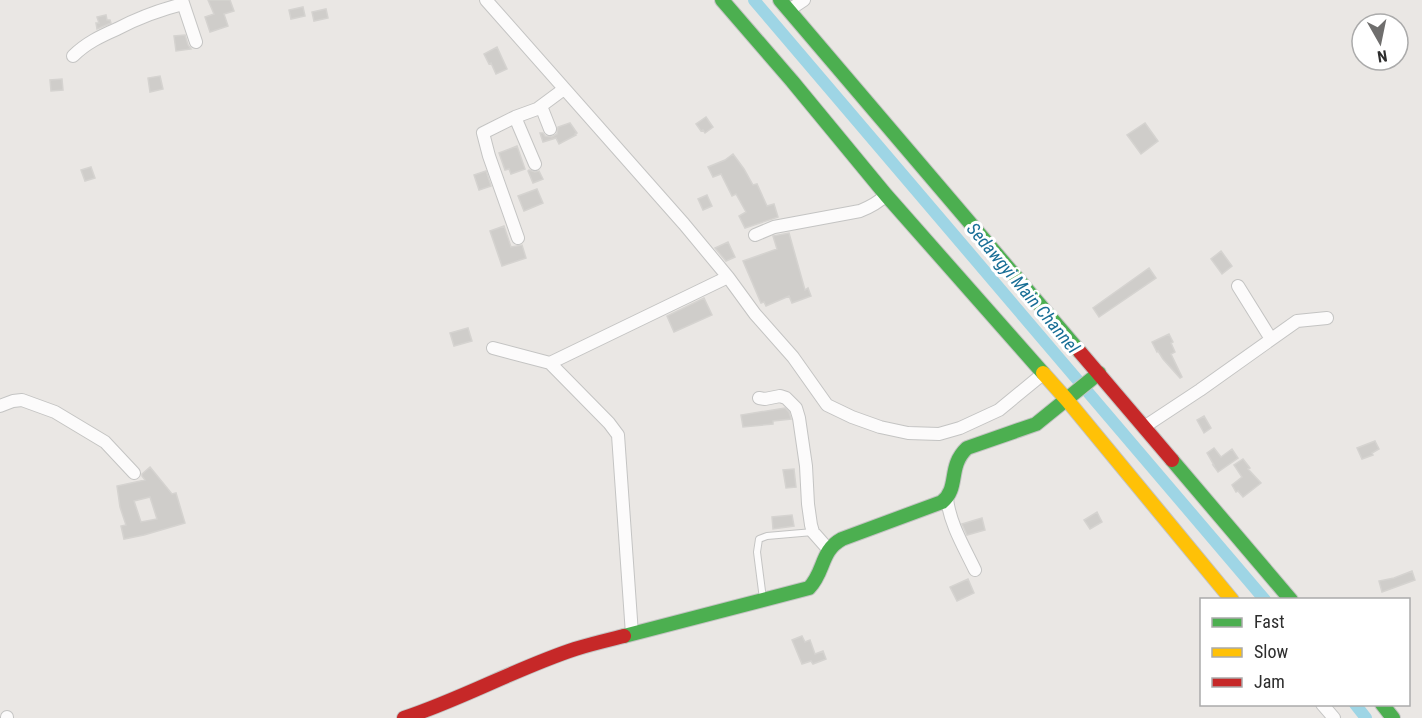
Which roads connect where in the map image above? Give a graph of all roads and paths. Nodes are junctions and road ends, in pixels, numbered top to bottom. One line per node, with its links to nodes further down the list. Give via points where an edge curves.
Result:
1 (486, 0): 8 (street)
2 (722, 0): 13 (street)
3 (804, 0): 5 (street)
4 (182, 2): 6 (street); 7 (street, via 136,19 88,43)
5 (784, 5): 23 (street)
6 (196, 42)
7 (73, 56)
8 (564, 89): 9 (street); 16 (street)
9 (541, 106): 10 (street); 11 (street)
10 (515, 117): 12 (street); 15 (street, via 483,133)
11 (550, 129)
12 (535, 164)
13 (886, 195): 14 (street, via 860,211 774,227); 22 (street)
14 (754, 235)
15 (518, 238)
16 (728, 277): 21 (street); 22 (street, via 827,405 880,427 939,434 960,428 999,410)
17 (1238, 286): 19 (street)
18 (1327, 318): 19 (street, via 1297,321)
19 (1271, 339): 27 (street)
20 (494, 348): 21 (street)
21 (550, 363): 36 (street, via 618,435)
22 (1044, 373): 25 (street)
23 (1097, 375): 25 (street); 27 (street)
24 (759, 398): 30 (street, via 780,396 796,408)
25 (1069, 398): 29 (street, via 1036,424 961,452 954,464); 33 (street)
26 (0, 406): 28 (street, via 22,400 55,412 105,442)
27 (1144, 427): 34 (street)
28 (134, 473)
29 (947, 499): 31 (street, via 842,539); 32 (street, via 952,522)
30 (813, 532): 31 (street); 35 (lane, via 759,539 757,552)
31 (828, 549): 35 (street, via 811,587)
32 (975, 570)
33 (1230, 598)
34 (1289, 598)
35 (764, 600): 36 (street)
36 (632, 634): 39 (street, via 541,662)
37 (1323, 706): 40 (street)
38 (1383, 706): 41 (street)
39 (404, 718)
40 (1334, 718)
41 (1393, 718)

